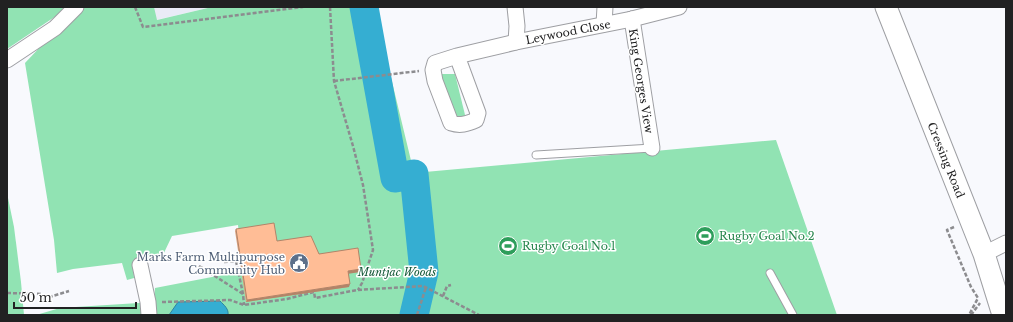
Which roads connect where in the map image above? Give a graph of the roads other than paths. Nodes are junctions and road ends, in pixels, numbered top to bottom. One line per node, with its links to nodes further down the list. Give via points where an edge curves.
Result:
1 (76, 7): 10 (street, via 55,28)
2 (515, 7): 8 (street)
3 (605, 7): 7 (street)
4 (679, 7): 6 (street, Leywood Close)
5 (886, 7): 14 (street, Cressing Road)
6 (632, 19): 7 (street, Leywood Close); 11 (street, King Georges View)
7 (604, 24): 8 (street, Leywood Close)
8 (516, 42): 9 (street, Leywood Close)
9 (457, 56): 9 (street, Leywood Close, via 435,63 433,70 451,122 457,125 476,120 478,113)
10 (7, 60)
11 (652, 148): 12 (lane, King Georges View)
12 (536, 155)
13 (1006, 243): 14 (street)
14 (984, 254): 19 (street, Cressing Road)
15 (140, 265): 17 (street)
16 (770, 273): 18 (lane)
17 (148, 308)
18 (793, 315)
19 (1002, 315)

